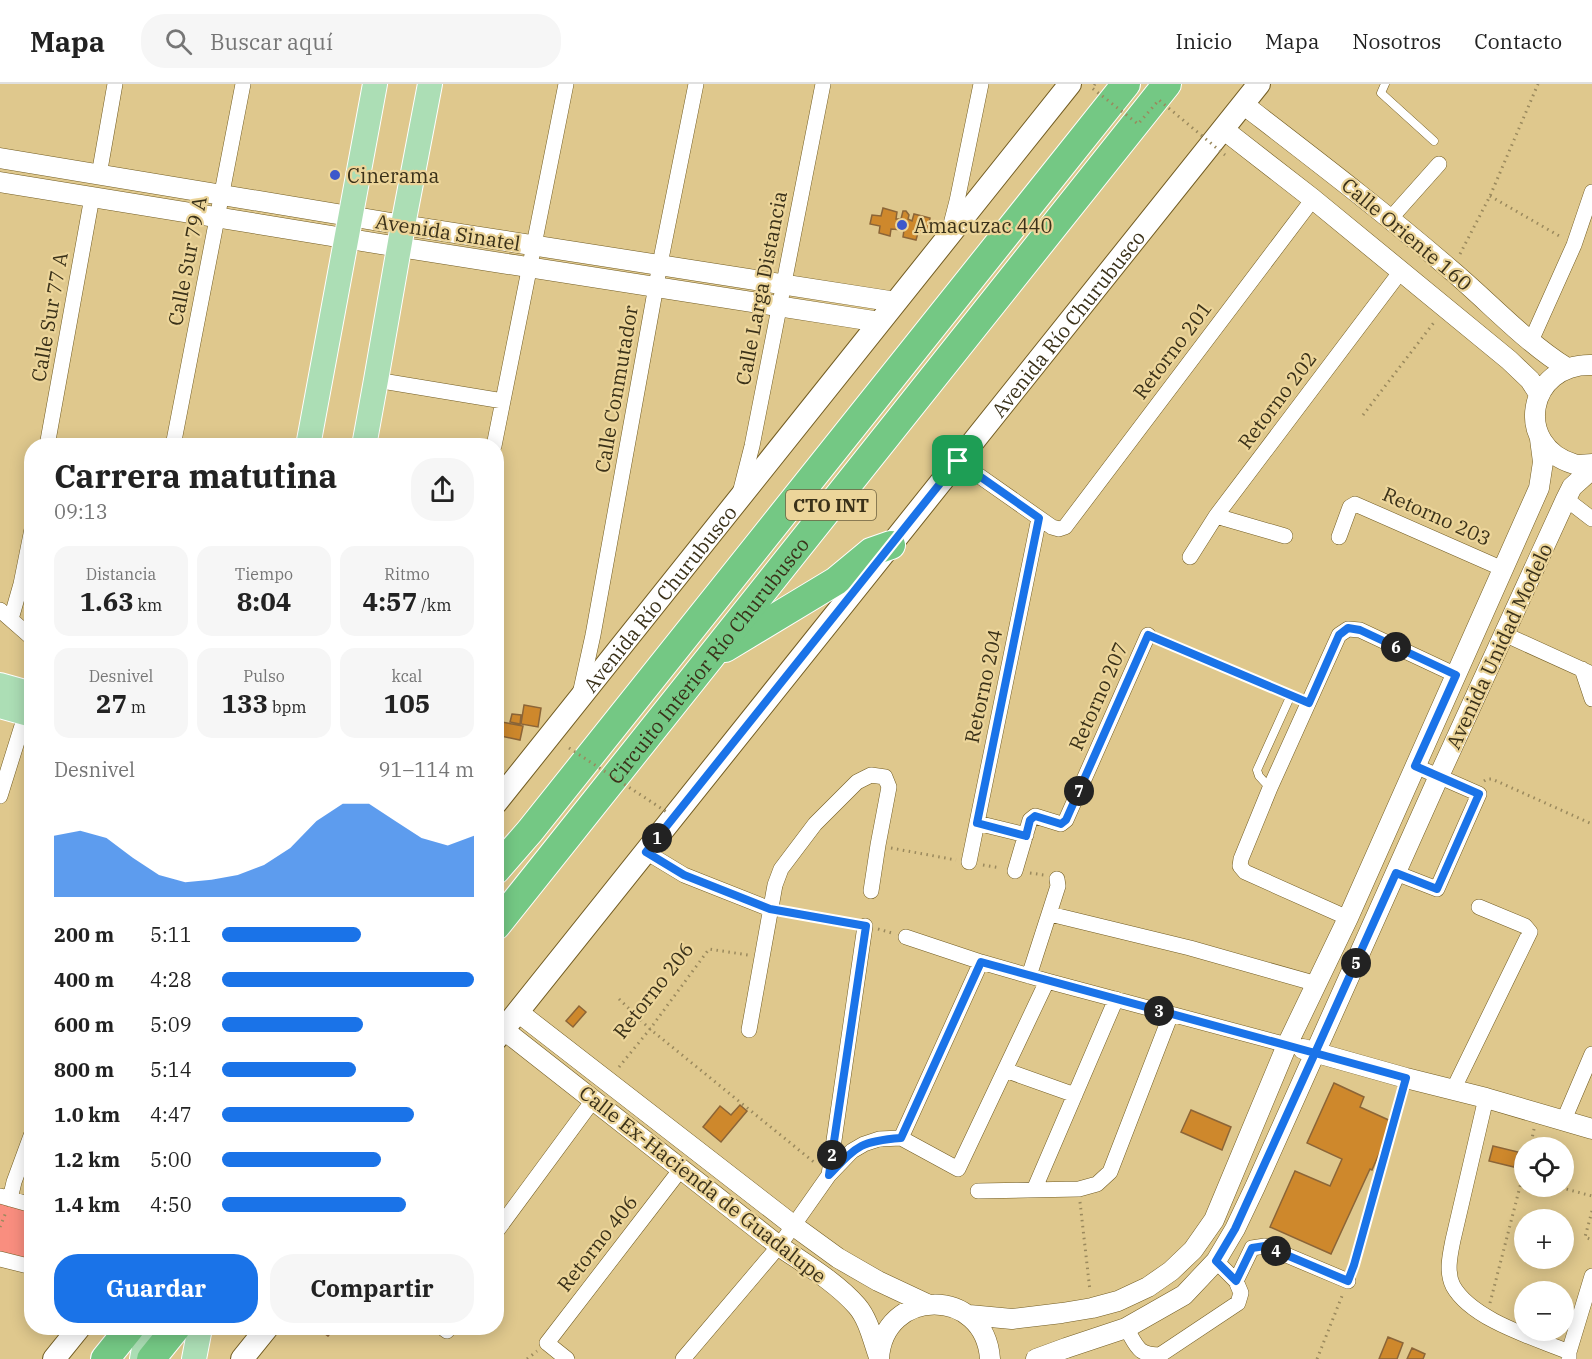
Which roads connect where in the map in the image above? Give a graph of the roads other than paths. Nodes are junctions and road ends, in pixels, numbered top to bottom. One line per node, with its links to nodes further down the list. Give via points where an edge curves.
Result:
1 (115, 84): 20 (street)
2 (243, 84): 23 (street, Calle Sur 79 A)
3 (375, 84): 29 (main road)
4 (430, 84): 30 (main road)
5 (566, 84): 32 (street)
6 (696, 84): 33 (street, Calle Conmutador)
7 (823, 84): 36 (street, Calle Larga Distancia)
8 (981, 84): 31 (street)
9 (1070, 84): 31 (main road, Avenida Río Churubusco)
10 (1126, 84): 89 (highway, Circuito Interior Río Churubusco / CTO INT)
11 (1167, 84): 70 (highway, Circuito Interior Río Churubusco / CTO INT)
12 (1259, 84): 14 (main road, Avenida Río Churubusco / CTO INT)
13 (1385, 84): 16 (lane, via 1381,93)
14 (1243, 104): 15 (main road, Avenida Río Churubusco / CTO INT); 17 (street, Calle Oriente 160)
15 (1223, 129): 22 (street, Calle Oriente 160); 53 (main road, Avenida Río Churubusco / CTO INT)
16 (1434, 141)
17 (1311, 156): 22 (street); 28 (street, Calle Oriente 160)
18 (0, 158): 20 (street, Avenida Sinatel)
19 (1439, 164): 28 (street)
20 (99, 175): 23 (street, Avenida Sinatel)
21 (0, 182): 25 (street, Avenida Sinatel)
22 (1291, 182): 26 (street, Calle Oriente 160)
23 (221, 196): 27 (street, Calle Sur 79 A); 29 (street, Avenida Sinatel)
24 (1591, 196): 41 (street, via 1574,245)
25 (92, 197): 27 (street, Avenida Sinatel); 47 (street, Calle Sur 77 A)
26 (1313, 199): 35 (street, Calle Oriente 160); 58 (street, Retorno 201, via 1065,527 1059,530)
27 (217, 218): 29 (street, Avenida Sinatel); 48 (street, Calle Sur 79 A)
28 (1390, 219): 41 (street, Calle Oriente 160)
29 (348, 227): 30 (street, Avenida Sinatel); 49 (main road)
30 (401, 236): 32 (street, Avenida Sinatel); 34 (street, Avenida Sinatel); 44 (main road)
31 (948, 237): 38 (main road, Avenida Río Churubusco)
32 (535, 245): 33 (street, Avenida Sinatel); 34 (street)
33 (660, 264): 36 (street, Avenida Sinatel); 37 (street, Calle Conmutador)
34 (530, 267): 37 (street, Avenida Sinatel); 46 (street)
35 (1401, 271): 45 (street, Calle Oriente 160, via 1509,360); 57 (street, Retorno 202)
36 (783, 285): 38 (street, Avenida Sinatel); 39 (street, Calle Larga Distancia)
37 (656, 286): 39 (street, Avenida Sinatel); 76 (street, Calle Conmutador)
38 (896, 302): 40 (main road, Avenida Río Churubusco)
39 (778, 306): 40 (street, Avenida Sinatel); 56 (street, Calle Larga Distancia)
40 (880, 322): 56 (main road, Avenida Río Churubusco)
41 (1531, 340): 43 (street, Calle Oriente 160)
42 (1592, 365): 43 (street)
43 (1567, 368): 45 (street, via 1550,378)
44 (376, 380): 46 (street); 50 (main road)
45 (1539, 394): 52 (street, Avenida Unidad Modelo, via 1534,417)
46 (503, 401): 51 (street)
47 (48, 438)
48 (175, 438)
49 (309, 438)
50 (365, 438)
51 (496, 438)
52 (1540, 439): 54 (street, via 1555,456 1575,465); 65 (street, Avenida Unidad Modelo, via 1543,462 1539,488)
53 (958, 461): 58 (street); 62 (main road, Avenida Río Churubusco / CTO INT)
54 (1592, 466): 55 (street, Avenida Unidad Modelo)
55 (1566, 499): 59 (street); 68 (street, Avenida Unidad Modelo)
56 (738, 500): 76 (main road, Avenida Río Churubusco)
57 (1216, 516): 60 (street); 63 (street, Retorno 202)
58 (1039, 518): 86 (street, Retorno 204)
59 (1592, 519)
60 (1286, 536)
61 (1339, 537): 65 (street, Retorno 203, via 1350,507 1355,504)
62 (891, 545): 70 (highway, via 871,552 836,582); 88 (main road, Avenida Río Churubusco / CTO INT)
63 (1190, 557)
64 (24, 569): 66 (street)
65 (1503, 569): 72 (street, Avenida Unidad Modelo)
66 (5, 615): 67 (street)
67 (24, 631)
68 (1504, 634): 71 (street); 82 (street, Avenida Unidad Modelo)
69 (1148, 635): 87 (street, Retorno 207, via 1066,820 1061,824 1035,816)
70 (710, 657): 98 (highway, Circuito Interior Río Churubusco / CTO INT)
71 (1587, 671): 75 (street)
72 (1456, 675): 81 (street, Avenida Unidad Modelo); 83 (street, via 1348,628 1339,635)
73 (0, 685): 77 (main road)
74 (1290, 695): 83 (lane, via 1257,771)
75 (1592, 699)
76 (578, 701): 84 (main road, Avenida Río Churubusco)
77 (24, 703)
78 (0, 706): 79 (main road)
79 (24, 707)
80 (24, 725): 85 (street)
81 (1415, 766): 82 (street); 99 (street, Avenida Unidad Modelo)
82 (1439, 776): 92 (street, Avenida Unidad Modelo); 92 (street, via 1479,794 1437,889)
83 (1270, 788): 99 (street, via 1240,866 1245,872)
84 (504, 789)
85 (0, 796)
86 (977, 823): 87 (street); 90 (street, Retorno 204)
87 (1026, 836): 91 (street, Retorno 207)
88 (646, 852): 96 (street, via 684,875); 108 (main road, Avenida Río Churubusco / CTO INT)
89 (504, 861)
90 (969, 862)
91 (1015, 871)
92 (1396, 873): 111 (street, Avenida Unidad Modelo)
93 (1057, 879): 97 (street)
94 (871, 891): 96 (street, via 889,787 885,777 871,775 858,782 815,824 781,869)
95 (1479, 907): 114 (street, via 1525,926 1530,932)
96 (770, 909): 109 (street)
97 (1050, 914): 103 (street); 105 (street)
98 (504, 916)
99 (1348, 918): 105 (street, Avenida Unidad Modelo)
100 (866, 926): 123 (street)
101 (906, 937): 102 (street)
102 (981, 962): 103 (street); 120 (street)
103 (1029, 976): 104 (street)
104 (1047, 981): 106 (street); 113 (street)
105 (1317, 984): 110 (street, Avenida Unidad Modelo)
106 (1116, 999): 107 (street); 115 (street)
107 (1171, 1014): 110 (street); 124 (street, via 1110,1172 1097,1184 1079,1189)
108 (506, 1027): 117 (street, Calle Ex-Hacienda de Guadalupe); 129 (street, Calle Ex-Hacienda de Guadalupe)
109 (749, 1030)
110 (1287, 1045): 111 (street); 138 (street, Avenida Unidad Modelo, via 1214,1220 1193,1250 1171,1271 1148,1287 1092,1308 1012,1319)
111 (1315, 1053): 114 (street); 132 (street, Avenida Unidad Modelo, via 1235,1229)
112 (1592, 1054): 118 (street)
113 (1005, 1070): 115 (street); 120 (street, via 958,1169)
114 (1453, 1089): 116 (street)
115 (1075, 1095): 124 (street)
116 (1486, 1098): 118 (street); 147 (street, via 1453,1240 1449,1264 1453,1285 1486,1318)
117 (594, 1099): 122 (street, Calle Ex-Hacienda de Guadalupe); 128 (street)
118 (1563, 1122): 119 (street)
119 (1592, 1129)
120 (901, 1138): 123 (street, via 864,1144)
121 (24, 1155): 126 (street)
122 (681, 1169): 130 (street, Calle Ex-Hacienda de Guadalupe); 146 (street, Retorno 406)
123 (829, 1175): 129 (street)
124 (1034, 1190): 125 (street)
125 (978, 1191)
126 (5, 1198): 127 (street)
127 (24, 1203)
128 (504, 1221)
129 (794, 1226): 130 (street); 137 (street, Calle Ex-Hacienda de Guadalupe, via 838,1258)
130 (779, 1246): 148 (street, Calle Ex-Hacienda de Guadalupe, via 858,1307); 157 (street)
131 (0, 1259): 133 (street)
132 (1216, 1261): 135 (street); 139 (street, Avenida Unidad Modelo, via 1184,1295)
133 (24, 1266)
134 (1592, 1276): 147 (street)
135 (1236, 1281): 136 (street, via 1252,1248 1265,1246); 139 (street, via 1241,1293 1238,1303 1160,1356 1140,1351)
136 (1348, 1281)
137 (927, 1304): 138 (street, Calle Ex-Hacienda de Guadalupe, via 949,1305); 148 (street, via 909,1310 893,1322 883,1338)
138 (969, 1315): 158 (street, via 981,1329)
139 (1126, 1328): 159 (street, Avenida Unidad Modelo)
140 (73, 1335): 149 (main road)
141 (124, 1335): 150 (highway)
142 (147, 1335): 151 (main road)
143 (170, 1335): 152 (highway)
144 (199, 1335): 153 (main road)
145 (261, 1335): 154 (main road)
146 (547, 1343): 155 (street); 156 (street)
147 (1569, 1355)
148 (879, 1358)
149 (54, 1359)
150 (105, 1359)
151 (142, 1359)
152 (151, 1359)
153 (194, 1359)
154 (242, 1359)
155 (546, 1359)
156 (567, 1359)
157 (683, 1359)
158 (990, 1359)
159 (1036, 1359)

